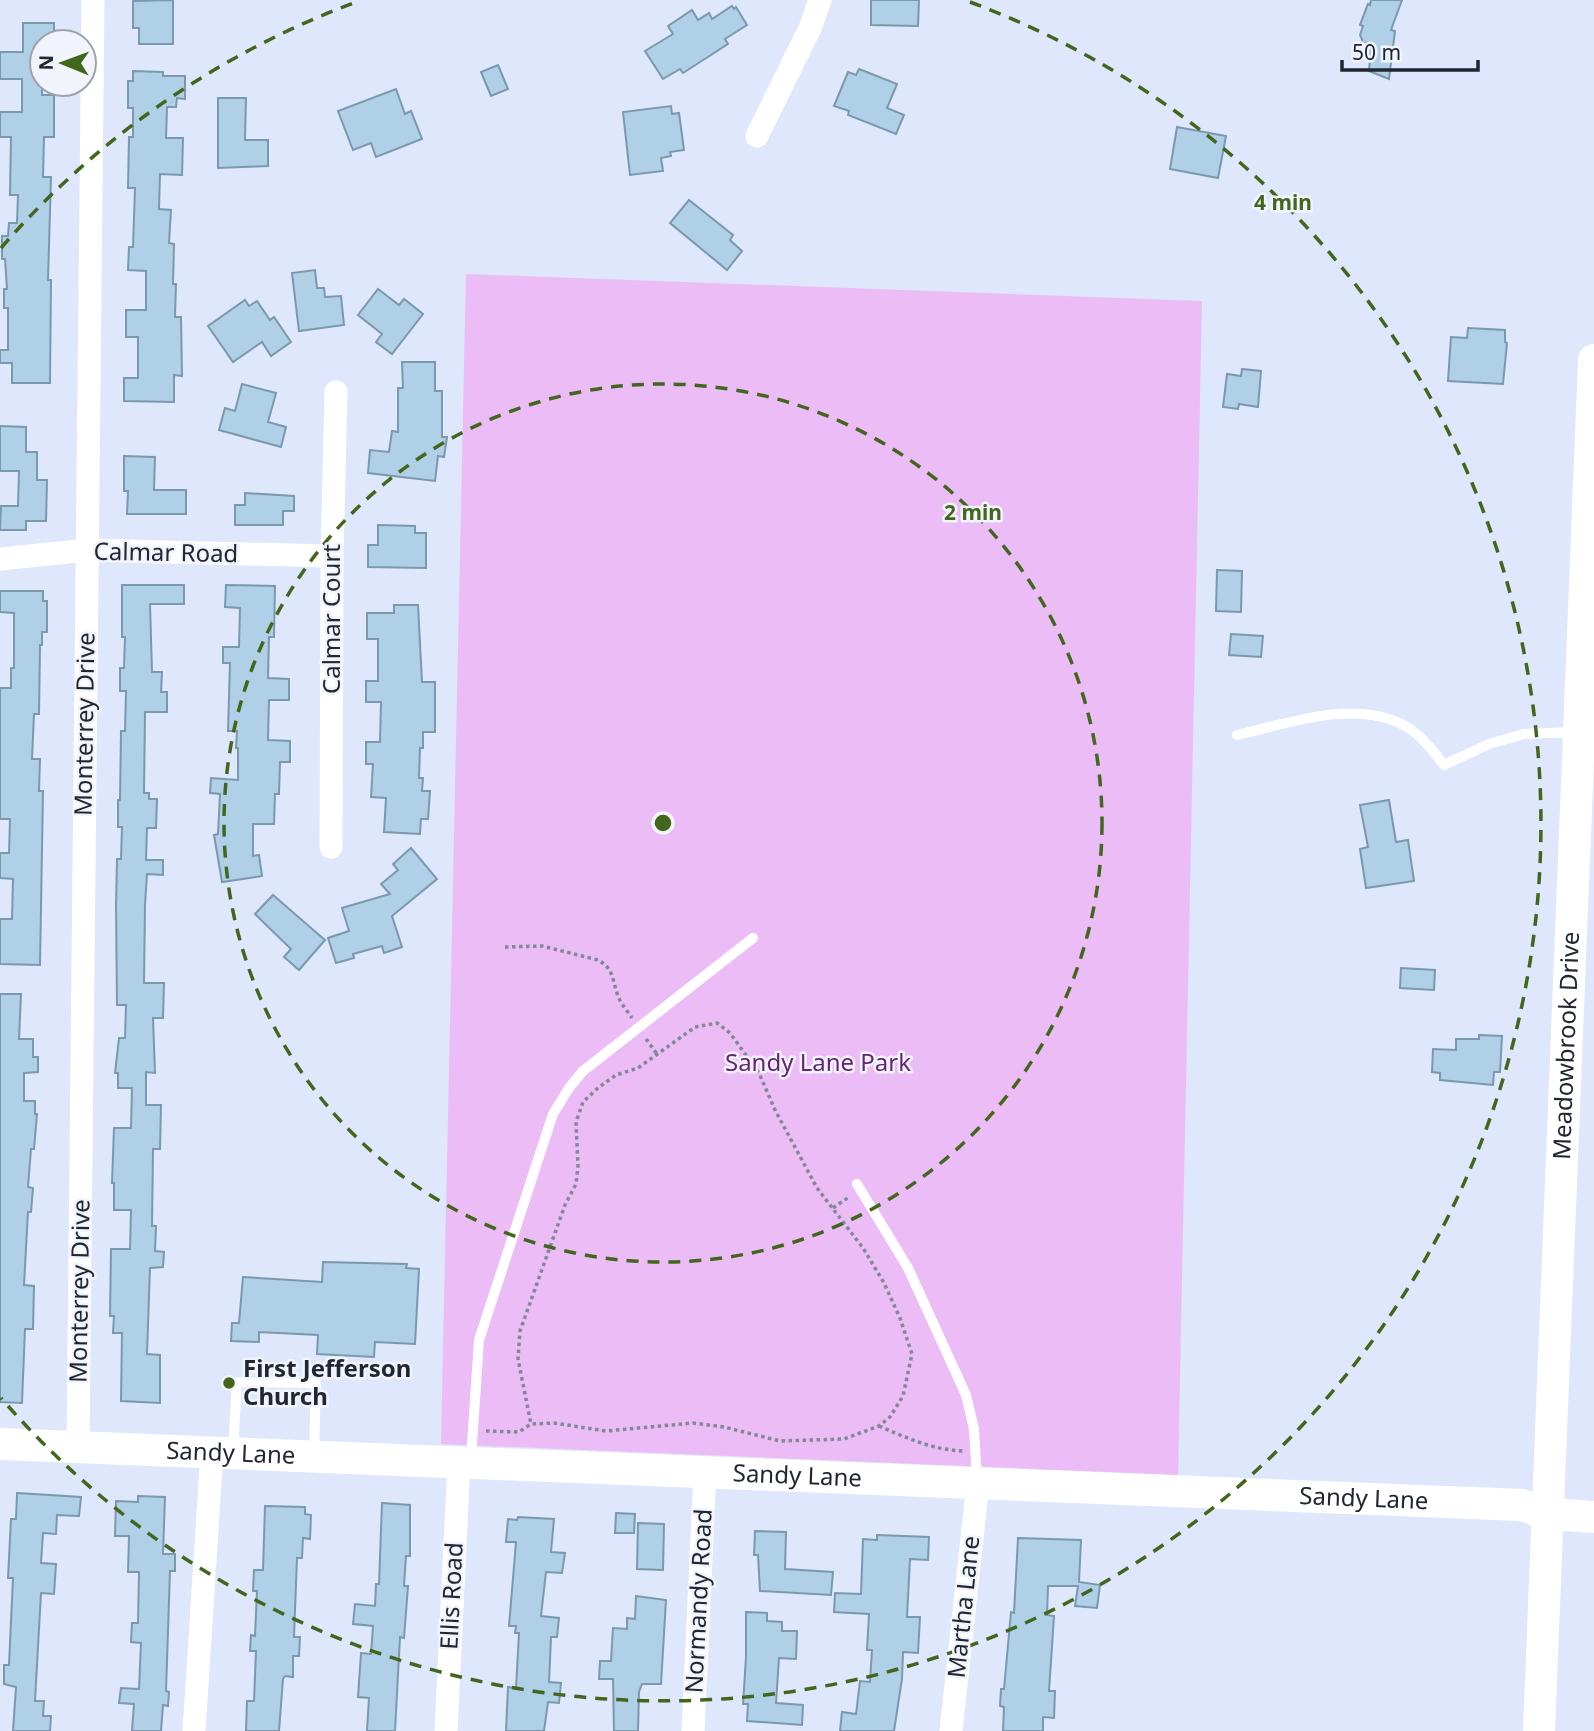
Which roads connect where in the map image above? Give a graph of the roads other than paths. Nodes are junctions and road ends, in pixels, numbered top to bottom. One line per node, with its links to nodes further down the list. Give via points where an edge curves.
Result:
1 (93, 0): 6 (street, Monterrey Drive)
2 (820, 0): 3 (street)
3 (758, 136)
4 (1594, 360): 9 (street, Meadowbrook Drive)
5 (336, 392): 7 (street, Calmar Court)
6 (87, 550): 7 (street, Calmar Road); 8 (street, Calmar Road); 15 (street, Monterrey Drive)
7 (331, 556): 11 (street, Calmar Court)
8 (0, 559)
9 (1579, 732): 10 (lane, via 1524,734 1444,765 1408,728 1364,714 1325,715); 21 (street, Meadowbrook Drive)
10 (1237, 735)
11 (331, 847)
12 (753, 938): 18 (lane, via 583,1071 552,1115 479,1340 473,1430)
13 (857, 1184): 20 (lane, via 908,1268 966,1395)
14 (0, 1444): 15 (street, Sandy Lane)
15 (78, 1447): 16 (street, Sandy Lane)
16 (223, 1453): 17 (street, Sandy Lane); 17 (lane, via 237,1382 316,1383); 23 (street)
17 (314, 1456): 18 (street, Sandy Lane)
18 (465, 1462): 19 (street, Sandy Lane); 24 (street, Ellis Road)
19 (705, 1472): 20 (street, Sandy Lane); 25 (street, Normandy Road)
20 (978, 1483): 21 (street, Sandy Lane, via 1522,1505); 26 (street, Martha Lane)
21 (1548, 1514): 22 (street, Sandy Lane); 27 (street, Meadowbrook Drive)
22 (1594, 1517)
23 (194, 1731)
24 (446, 1731)
25 (693, 1731)
26 (951, 1731)
27 (1539, 1731)

